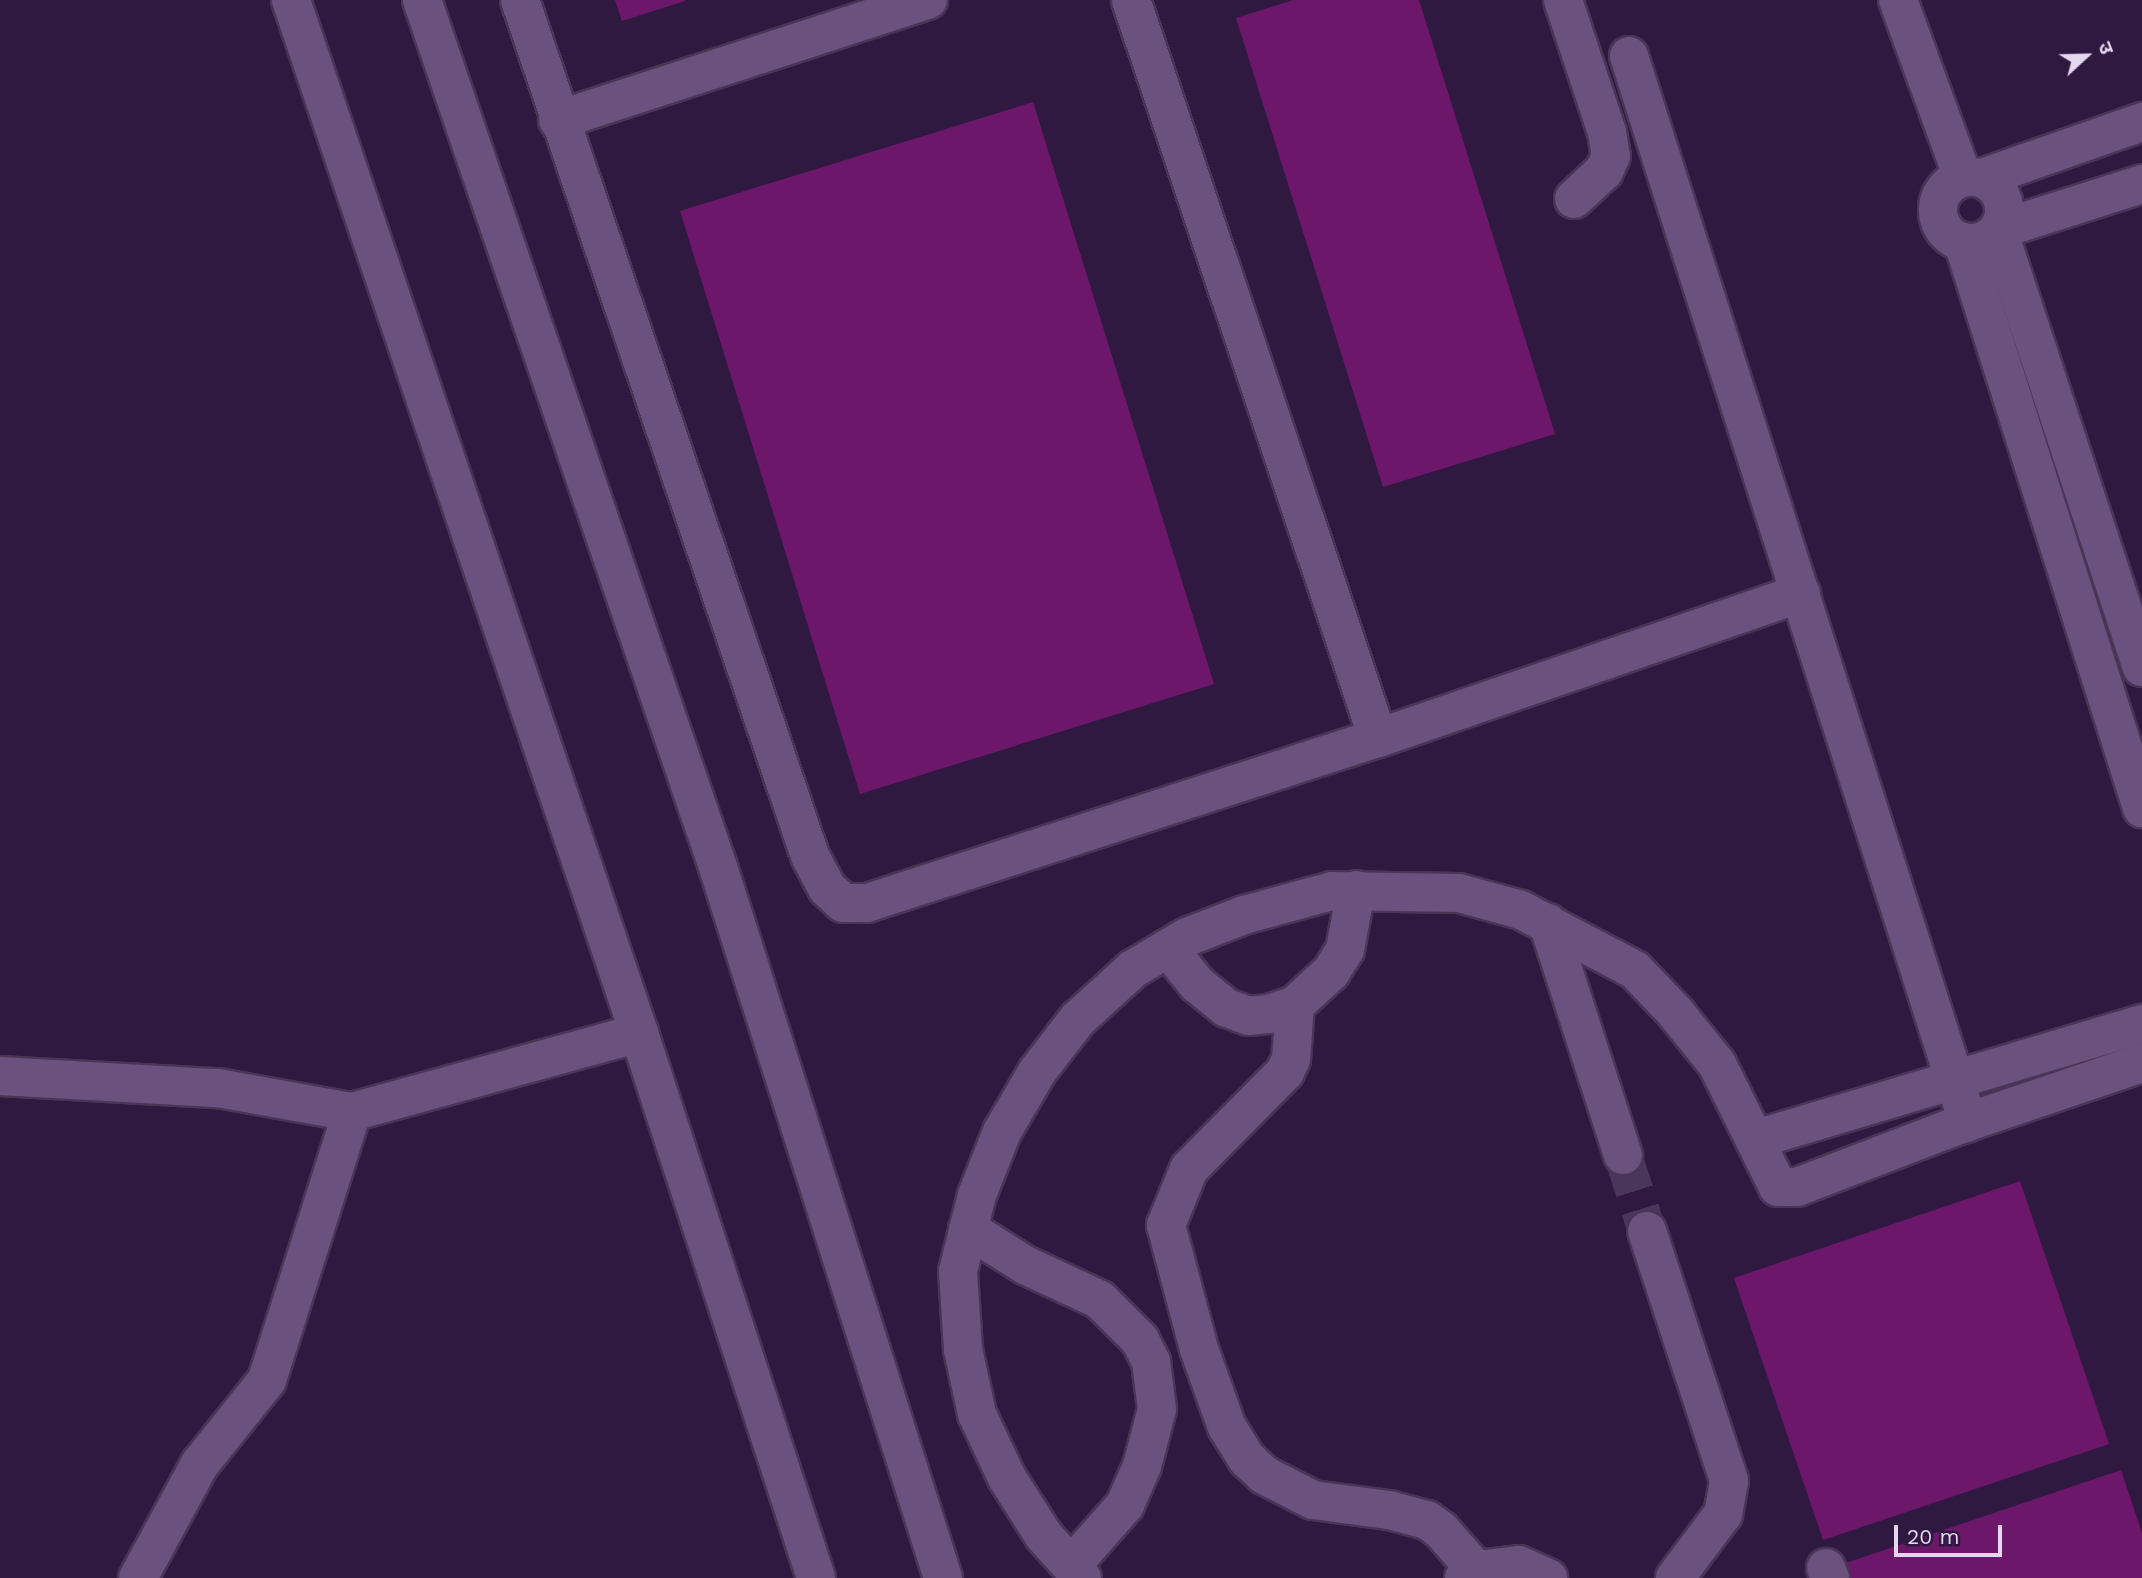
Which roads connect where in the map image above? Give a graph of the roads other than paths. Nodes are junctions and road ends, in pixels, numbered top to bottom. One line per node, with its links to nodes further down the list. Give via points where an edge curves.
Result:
1 (291, 0): 25 (street)
2 (422, 0): 41 (street, via 719,870)
3 (520, 0): 9 (street)
4 (928, 0): 9 (street)
5 (1131, 0): 18 (street)
6 (1563, 0): 13 (street, via 1611,156 1604,171)
7 (1898, 0): 11 (street)
8 (1629, 56): 16 (street)
9 (558, 120): 18 (street, via 810,856 827,888 843,903 867,903)
10 (2142, 122): 11 (street)
11 (1972, 178): 14 (street, via 1993,185 2005,206); 15 (street, via 1945,190 1938,210 1945,230)
12 (2142, 184): 14 (street)
13 (1574, 199)
14 (1998, 230): 15 (street, via 1982,242); 17 (street)
15 (1963, 243): 19 (street)
16 (1801, 593): 18 (street); 28 (street)
17 (2142, 667)
18 (1378, 738)
19 (2142, 808)
20 (1356, 890): 21 (street, via 1459,893); 22 (street, via 1332,891 1244,915); 23 (street, via 1345,950 1318,988)
21 (1549, 923): 31 (street, via 1635,970 1717,1064); 32 (street)
22 (1168, 948): 23 (street, via 1197,984 1227,1008 1249,1016); 33 (street, via 1133,970 1078,1019 1037,1072 1002,1132)
23 (1294, 1005): 35 (street, via 1291,1059 1284,1072 1189,1169 1167,1225)
24 (2142, 1024): 28 (street)
25 (639, 1033): 29 (street); 40 (street)
26 (2142, 1063): 30 (street)
27 (0, 1076): 29 (street, via 218,1088)
28 (1955, 1081): 30 (street); 31 (street)
29 (352, 1112): 39 (street, via 267,1380 200,1464)
30 (1968, 1122): 31 (street, via 1788,1188 1778,1187)
31 (1756, 1139)
32 (1623, 1155)
33 (968, 1229): 36 (street, via 1025,1265 1100,1300 1140,1340); 37 (street, via 958,1271 963,1349 977,1414 1014,1490 1044,1536)
34 (1647, 1231): 43 (street, via 1729,1480 1723,1514)
35 (1199, 1349): 36 (street); 38 (street, via 1227,1427 1247,1459 1264,1475 1313,1500 1427,1520 1441,1530)
36 (1151, 1362): 37 (street, via 1157,1409 1142,1466 1125,1505)
37 (1077, 1572)
38 (1470, 1574): 42 (street, via 1519,1565)
39 (138, 1578)
40 (816, 1578)
41 (943, 1578)
42 (1548, 1578)
43 (1675, 1578)

